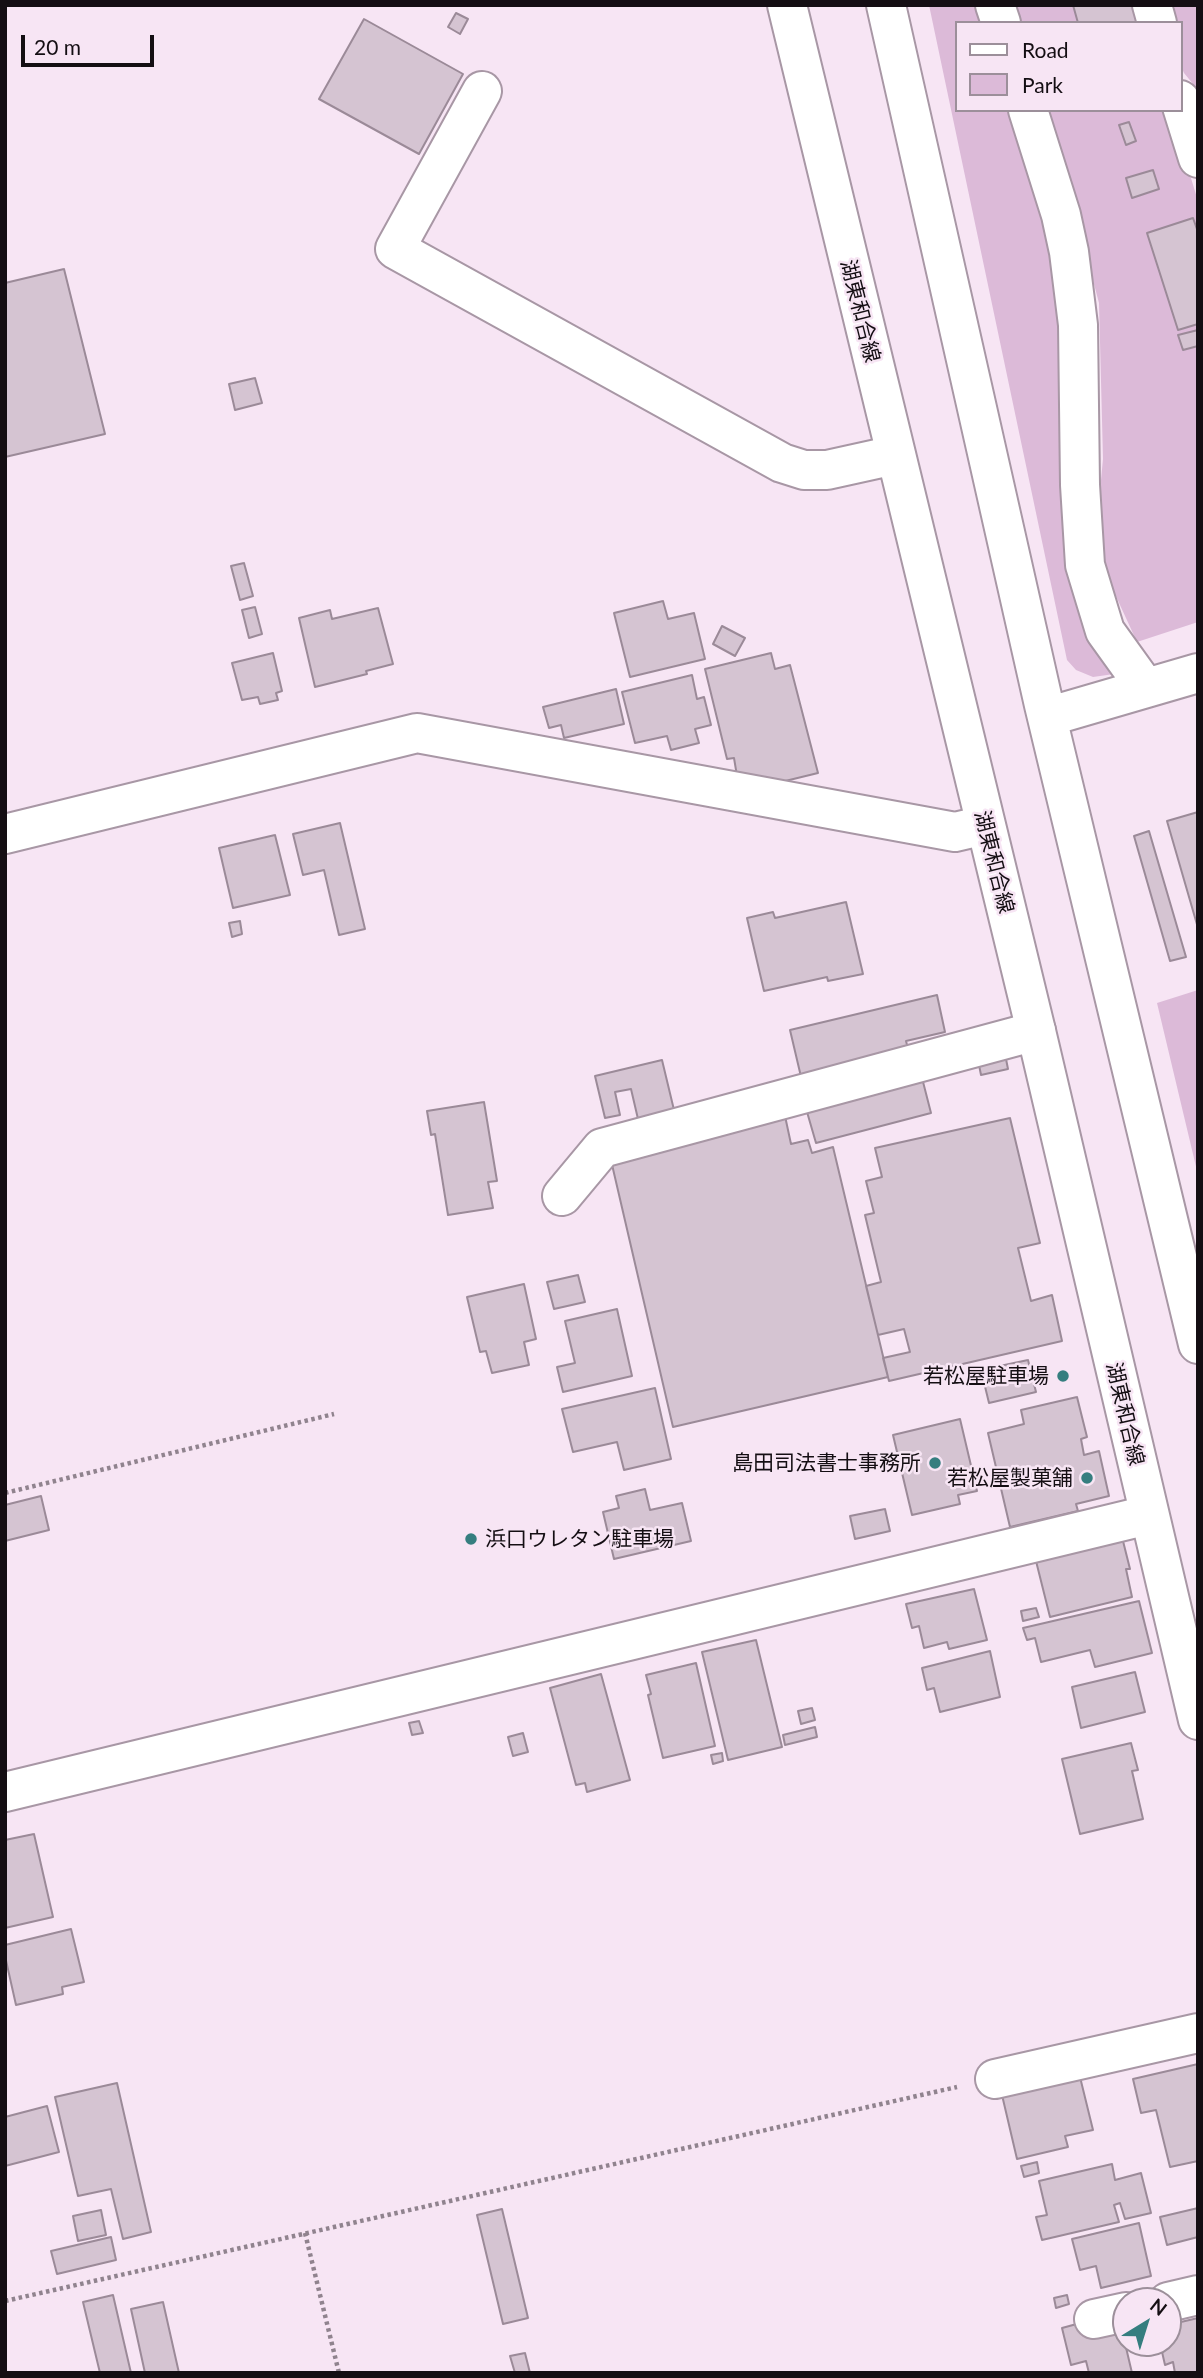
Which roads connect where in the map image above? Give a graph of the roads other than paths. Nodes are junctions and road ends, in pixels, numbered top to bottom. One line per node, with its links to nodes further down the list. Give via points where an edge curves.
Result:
1 (787, 5): 7 (street, 湖東和合線)
2 (886, 5): 10 (street)
3 (482, 91): 7 (street, via 396,249 782,463 804,470 827,470)
4 (1182, 106): 6 (street)
5 (1029, 112): 9 (street, via 1069,252 1078,325 1085,565 1105,631)
6 (1196, 148)
7 (895, 454): 11 (street, 湖東和合線)
8 (1198, 673): 9 (street)
9 (1146, 688): 10 (street)
10 (1047, 718): 15 (street)
11 (985, 825): 12 (street, via 956,832 417,733); 13 (street, 湖東和合線)
12 (5, 834)
13 (1036, 1031): 14 (street, via 602,1147); 16 (street, 湖東和合線)
14 (562, 1196)
15 (1198, 1344)
16 (1149, 1514): 17 (street, 湖東和合線); 18 (street)
17 (1198, 1720)
18 (5, 1792)
19 (1198, 2033): 20 (street)
20 (995, 2079)

